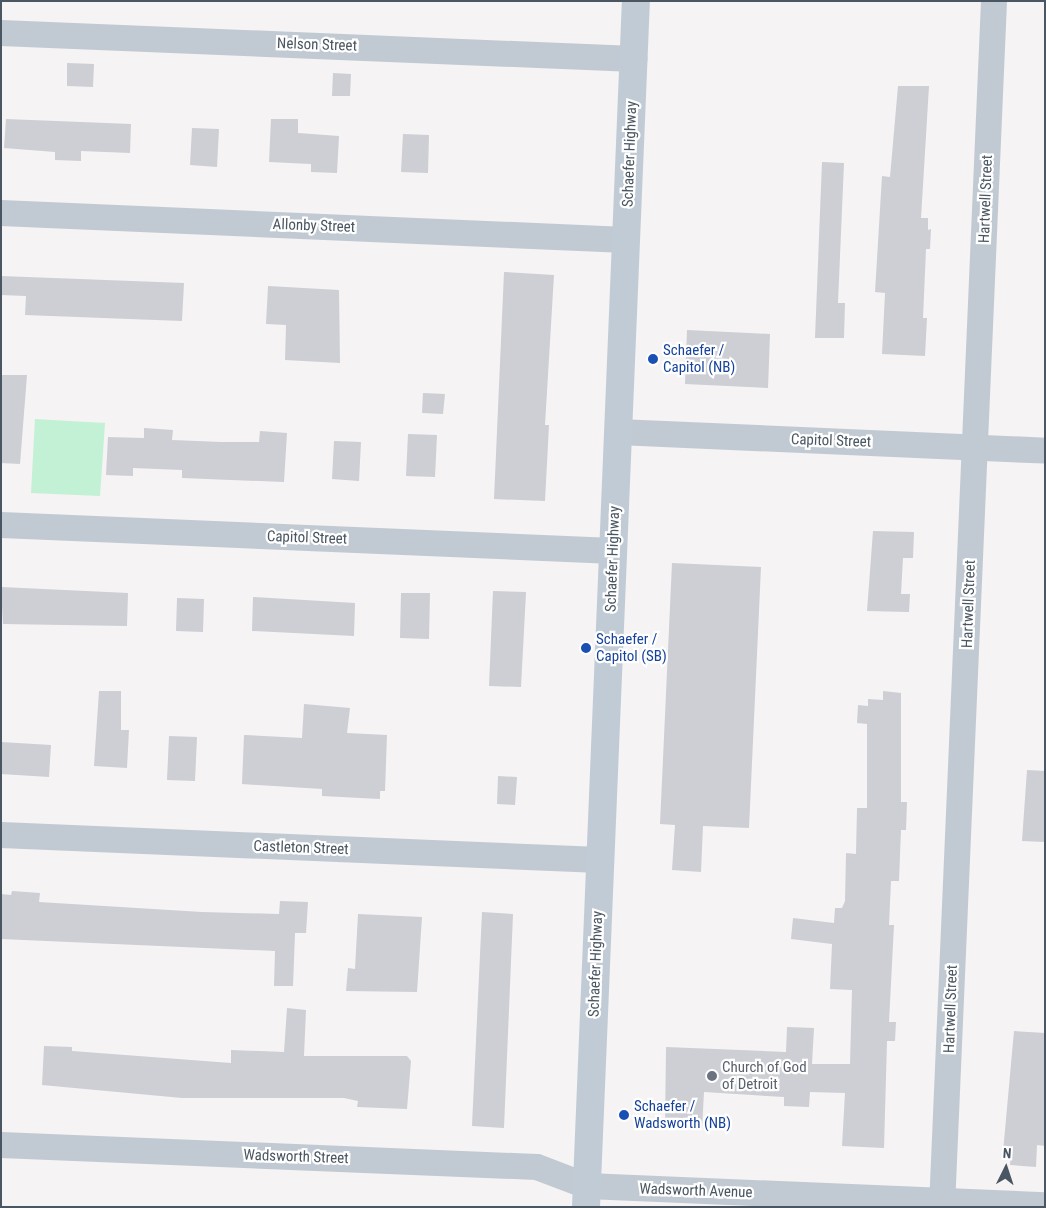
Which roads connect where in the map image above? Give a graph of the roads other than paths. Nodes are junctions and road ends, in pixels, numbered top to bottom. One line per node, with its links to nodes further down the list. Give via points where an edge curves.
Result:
1 (636, 1): 4 (street, Schaefer Highway)
2 (994, 1): 8 (street, Hartwell Street)
3 (1, 33): 4 (street, Nelson Street)
4 (634, 59): 6 (street, Schaefer Highway)
5 (1, 213): 6 (street, Allonby Street)
6 (626, 240): 7 (street, Schaefer Highway)
7 (618, 432): 8 (street, Capitol Street); 11 (street, Schaefer Highway)
8 (976, 448): 9 (street, Capitol Street); 16 (street, Hartwell Street)
9 (1045, 450)
10 (1, 525): 11 (street, Capitol Street)
11 (613, 551): 13 (street, Schaefer Highway)
12 (1, 835): 13 (street, Castleton Street)
13 (600, 860): 15 (street, Schaefer Highway)
14 (1, 1145): 15 (street, Wadsworth Street, via 538,1167)
15 (586, 1196): 16 (street, Wadsworth Avenue)
16 (943, 1204): 17 (street, Wadsworth Avenue)
17 (1045, 1205)

